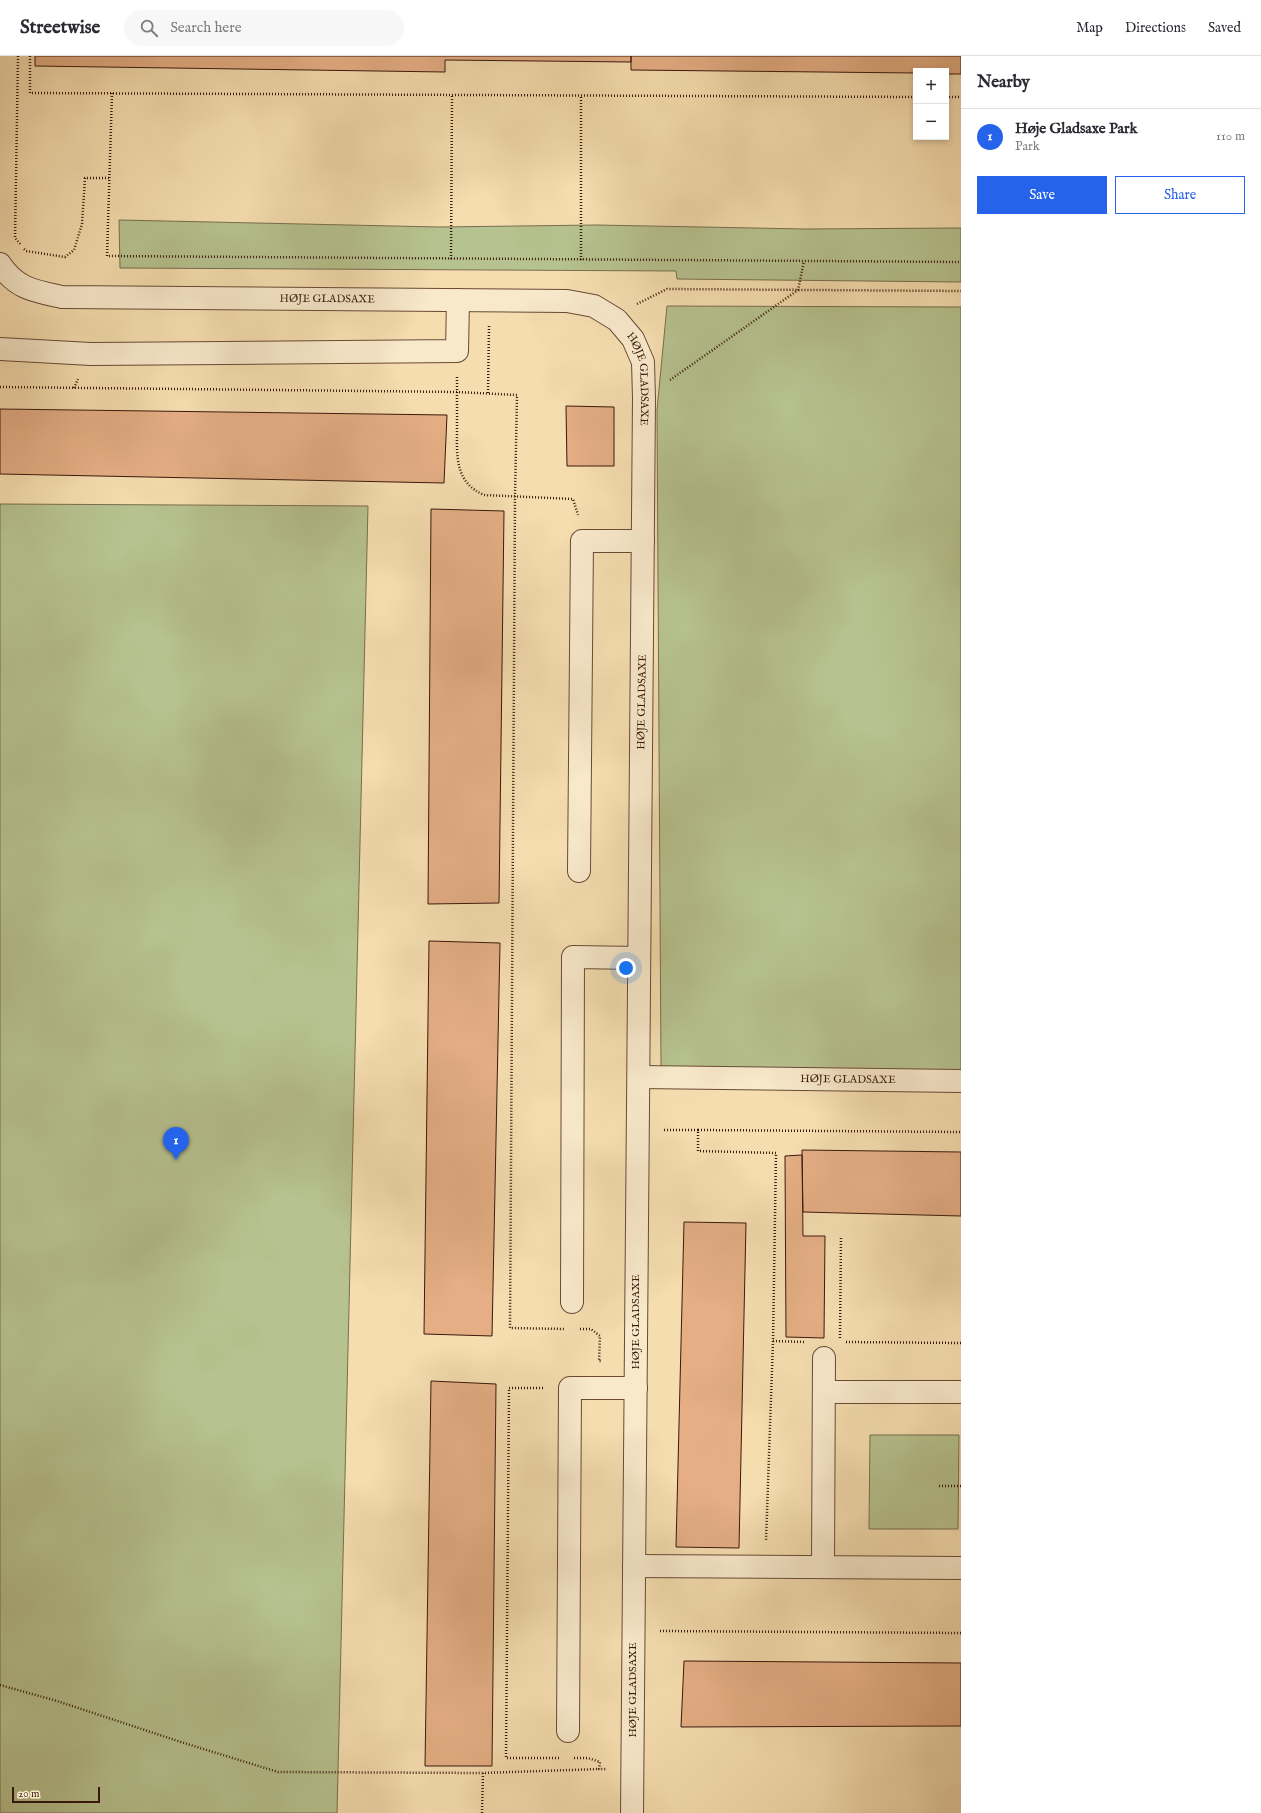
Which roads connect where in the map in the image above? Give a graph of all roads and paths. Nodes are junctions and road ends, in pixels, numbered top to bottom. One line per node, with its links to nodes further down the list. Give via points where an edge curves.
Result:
1 (18, 56): 9 (path, via 15,238 26,251 65,257 74,250 82,224 85,178)
2 (30, 56): 3 (path, via 30,93)
3 (112, 93): 4 (path); 9 (path)
4 (452, 95): 5 (path); 10 (path)
5 (581, 96): 6 (path); 11 (path)
6 (913, 97)
7 (949, 97): 8 (path)
8 (961, 98)
9 (110, 178): 10 (path, via 107,256)
10 (451, 259): 11 (path)
11 (581, 260): 12 (path)
12 (804, 261): 13 (path); 15 (path)
13 (961, 262)
14 (0, 264): 17 (street, HØJE GLADSAXE, via 6,273 27,289 62,297)
15 (798, 290): 16 (path); 19 (path, via 667,289); 25 (path)
16 (961, 291)
17 (458, 300): 18 (street, HØJE GLADSAXE); 21 (street)
18 (489, 300): 19 (street, HØJE GLADSAXE, via 567,301 594,306); 24 (path)
19 (613, 318): 25 (street, HØJE GLADSAXE, via 633,339 643,362)
20 (0, 349): 21 (street, via 91,354)
21 (457, 351): 23 (path)
22 (0, 386): 23 (path)
23 (457, 392): 24 (path); 26 (path, via 457,462 466,482 474,491 484,495)
24 (488, 393): 26 (path, via 517,394)
25 (644, 398): 28 (street, HØJE GLADSAXE)
26 (515, 496): 27 (path, via 573,499); 38 (path, via 510,1328)
27 (586, 541): 28 (street); 29 (street, via 582,541)
28 (643, 541): 30 (street, HØJE GLADSAXE)
29 (580, 871)
30 (639, 958): 31 (street, HØJE GLADSAXE); 37 (street, via 573,957)
31 (638, 1077): 32 (street, HØJE GLADSAXE); 33 (street, HØJE GLADSAXE)
32 (961, 1081)
33 (638, 1129): 34 (path); 46 (street, HØJE GLADSAXE)
34 (698, 1130): 35 (path); 41 (path, via 698,1151 776,1153)
35 (961, 1132)
36 (840, 1236): 43 (path, via 840,1342)
37 (572, 1302)
38 (568, 1329)
39 (576, 1329): 40 (path)
40 (591, 1329)
41 (773, 1341): 42 (path); 52 (path)
42 (810, 1342)
43 (961, 1343)
44 (824, 1358): 47 (street)
45 (570, 1388): 46 (street); 58 (street); 59 (path, via 509,1388 506,1758)
46 (636, 1388): 51 (street, HØJE GLADSAXE)
47 (824, 1392): 48 (street); 53 (street)
48 (961, 1392)
49 (939, 1486): 50 (path)
50 (961, 1486)
51 (634, 1566): 52 (street); 55 (street, HØJE GLADSAXE)
52 (765, 1567): 53 (street)
53 (823, 1567): 54 (street)
54 (961, 1568)
55 (634, 1631): 56 (path); 65 (street, HØJE GLADSAXE)
56 (961, 1633)
57 (0, 1685): 63 (path, via 278,1772)
58 (568, 1730)
59 (566, 1758)
60 (573, 1758): 61 (path)
61 (588, 1758)
62 (600, 1769): 63 (path)
63 (483, 1773): 64 (path)
64 (482, 1813)
65 (632, 1813)

